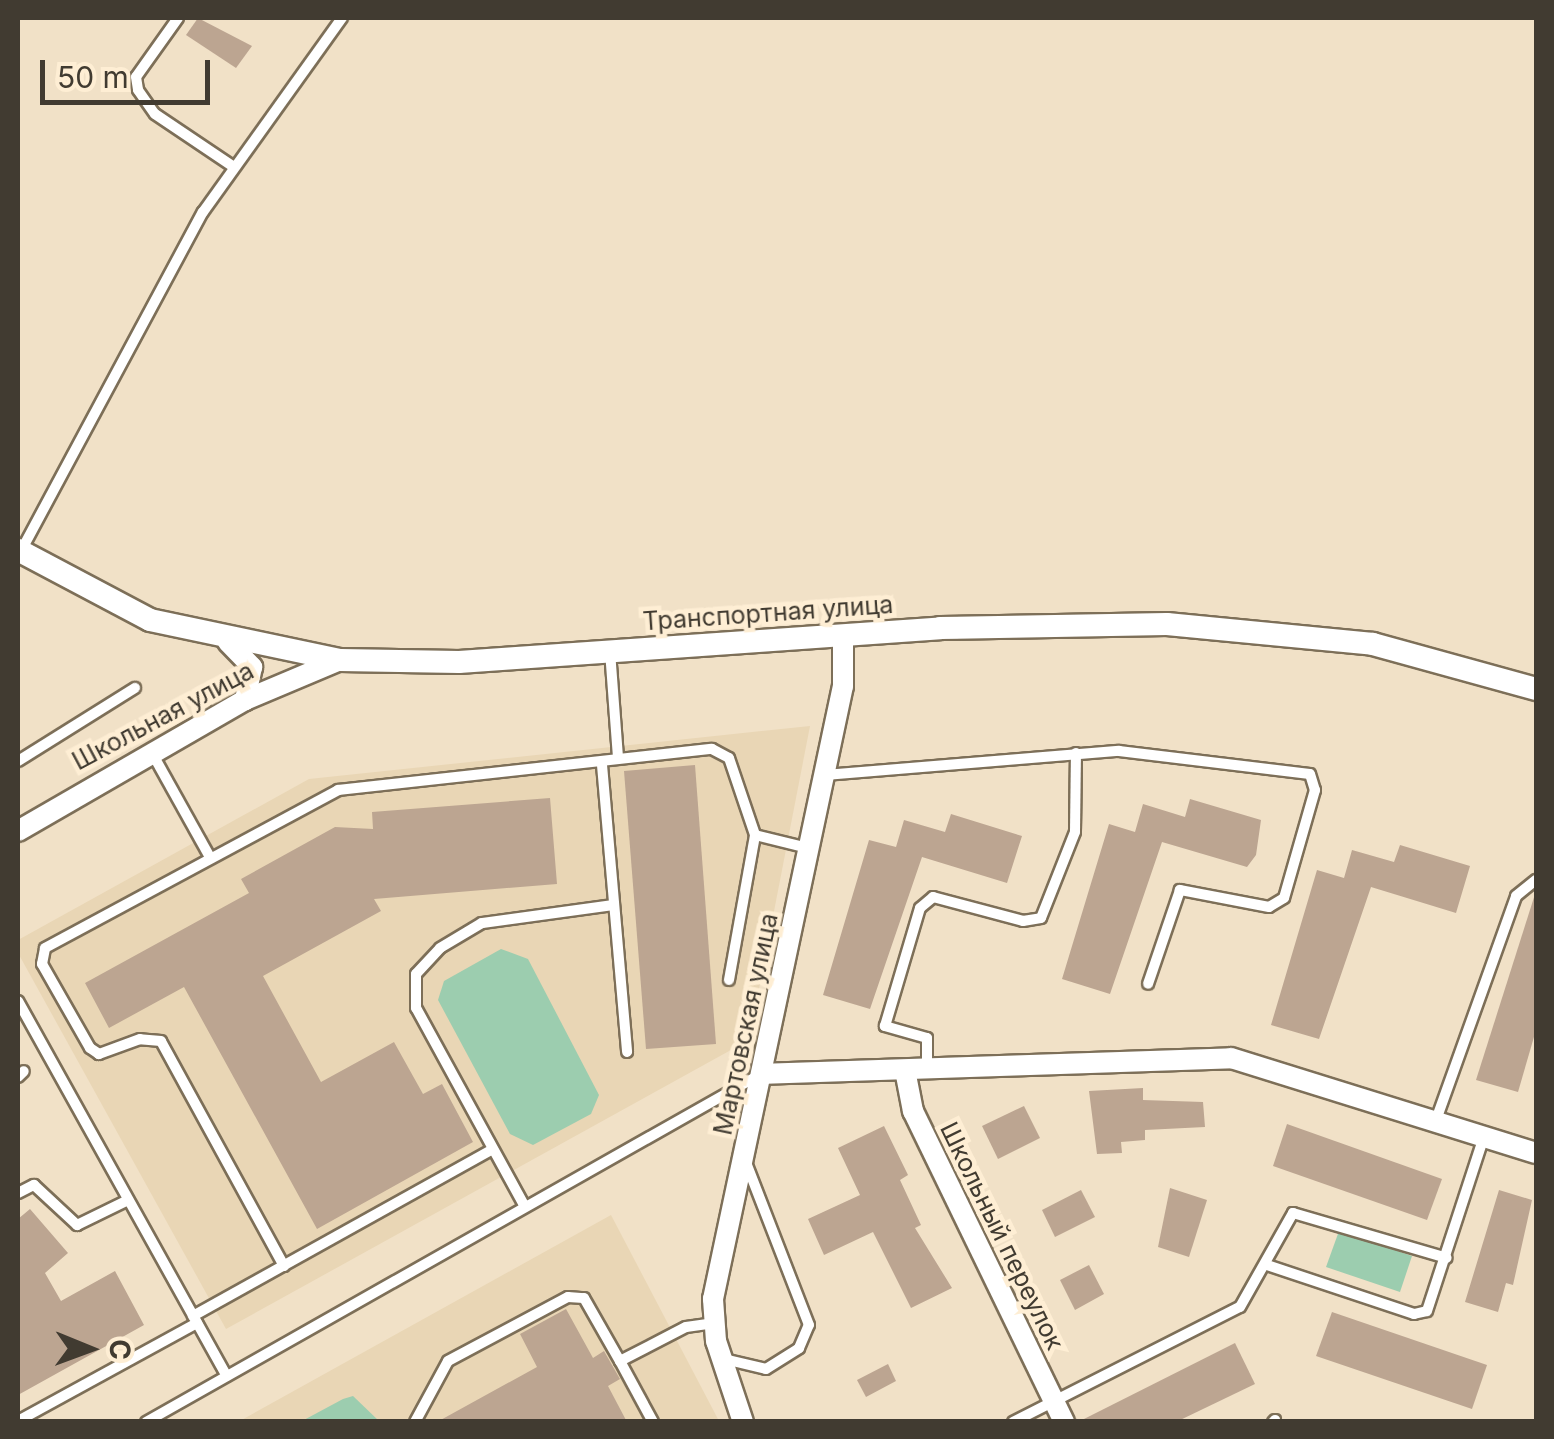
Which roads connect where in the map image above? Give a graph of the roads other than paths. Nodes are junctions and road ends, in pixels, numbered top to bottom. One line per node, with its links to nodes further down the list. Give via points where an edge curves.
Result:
1 (178, 18): 3 (lane, via 136,77 138,90 155,114)
2 (342, 18): 3 (lane)
3 (234, 167): 4 (lane)
4 (19, 551): 6 (street, Транспортная улица, via 137,614)
5 (843, 635): 7 (street, Транспортная улица); 10 (street, Транспортная улица, via 1224,626 1373,644); 17 (street, Мартовская улица, via 845,676)
6 (228, 642): 8 (street, Транспортная улица); 11 (street, via 252,667)
7 (610, 651): 8 (street, Транспортная улица); 14 (lane)
8 (340, 660): 11 (street, Школьная улица)
9 (135, 688): 15 (lane)
10 (1536, 688)
11 (245, 700): 12 (street, Школьная улица)
12 (151, 751): 18 (street, Школьная улица); 21 (lane)
13 (1076, 753): 17 (lane); 25 (lane, via 1180,752 1302,771 1314,781 1284,898 1269,907 1180,890); 28 (lane, via 1074,832 1041,918 1023,921 933,898 920,908 885,1026 927,1038)
14 (618, 757): 16 (lane); 19 (lane, via 722,751)
15 (18, 761)
16 (602, 765): 21 (lane, via 338,790); 23 (lane)
17 (824, 775): 20 (street, Мартовская улица)
18 (18, 831)
19 (755, 834): 20 (lane); 24 (lane)
20 (809, 848): 30 (street, Мартовская улица)
21 (210, 857): 41 (lane, via 45,948 42,964 99,1054 140,1039 161,1041)
22 (1536, 880): 31 (lane, via 1516,896)
23 (614, 905): 27 (lane); 33 (lane, via 482,923 440,948 416,974 416,1008)
24 (729, 980)
25 (1148, 984)
26 (18, 1002): 37 (lane)
27 (626, 1052)
28 (927, 1069): 29 (street); 31 (street, via 1231,1058)
29 (905, 1070): 30 (street); 47 (street, Школьный переулок, via 913,1111)
30 (761, 1074): 35 (street, Мартовская улица); 38 (lane)
31 (1436, 1120): 32 (street)
32 (1484, 1136): 34 (street); 39 (lane)
33 (493, 1149): 38 (lane); 41 (lane)
34 (1536, 1153)
35 (744, 1154): 43 (street, Мартовская улица); 44 (lane, via 809,1325 799,1348 766,1369 748,1371)
36 (18, 1192): 37 (lane, via 34,1185 77,1225)
37 (128, 1200): 42 (lane)
38 (524, 1205): 46 (lane)
39 (1446, 1258): 40 (lane, via 1307,1212 1284,1222); 40 (lane, via 1432,1304 1420,1314)
40 (1267, 1265): 47 (lane, via 1250,1296 1223,1319)
41 (284, 1266): 42 (lane)
42 (195, 1319): 46 (lane); 48 (lane)
43 (712, 1324): 44 (street, Мартовская улица); 45 (lane, via 686,1327)
44 (721, 1357): 52 (street, Мартовская улица)
45 (620, 1361): 50 (lane, via 575,1295 448,1361); 51 (lane)
46 (227, 1376): 49 (lane)
47 (1055, 1401): 53 (lane); 54 (street, Школьный переулок)
48 (18, 1422)
49 (146, 1422)
50 (415, 1422)
51 (653, 1422)
52 (742, 1422)
53 (1013, 1422)
54 (1064, 1422)

